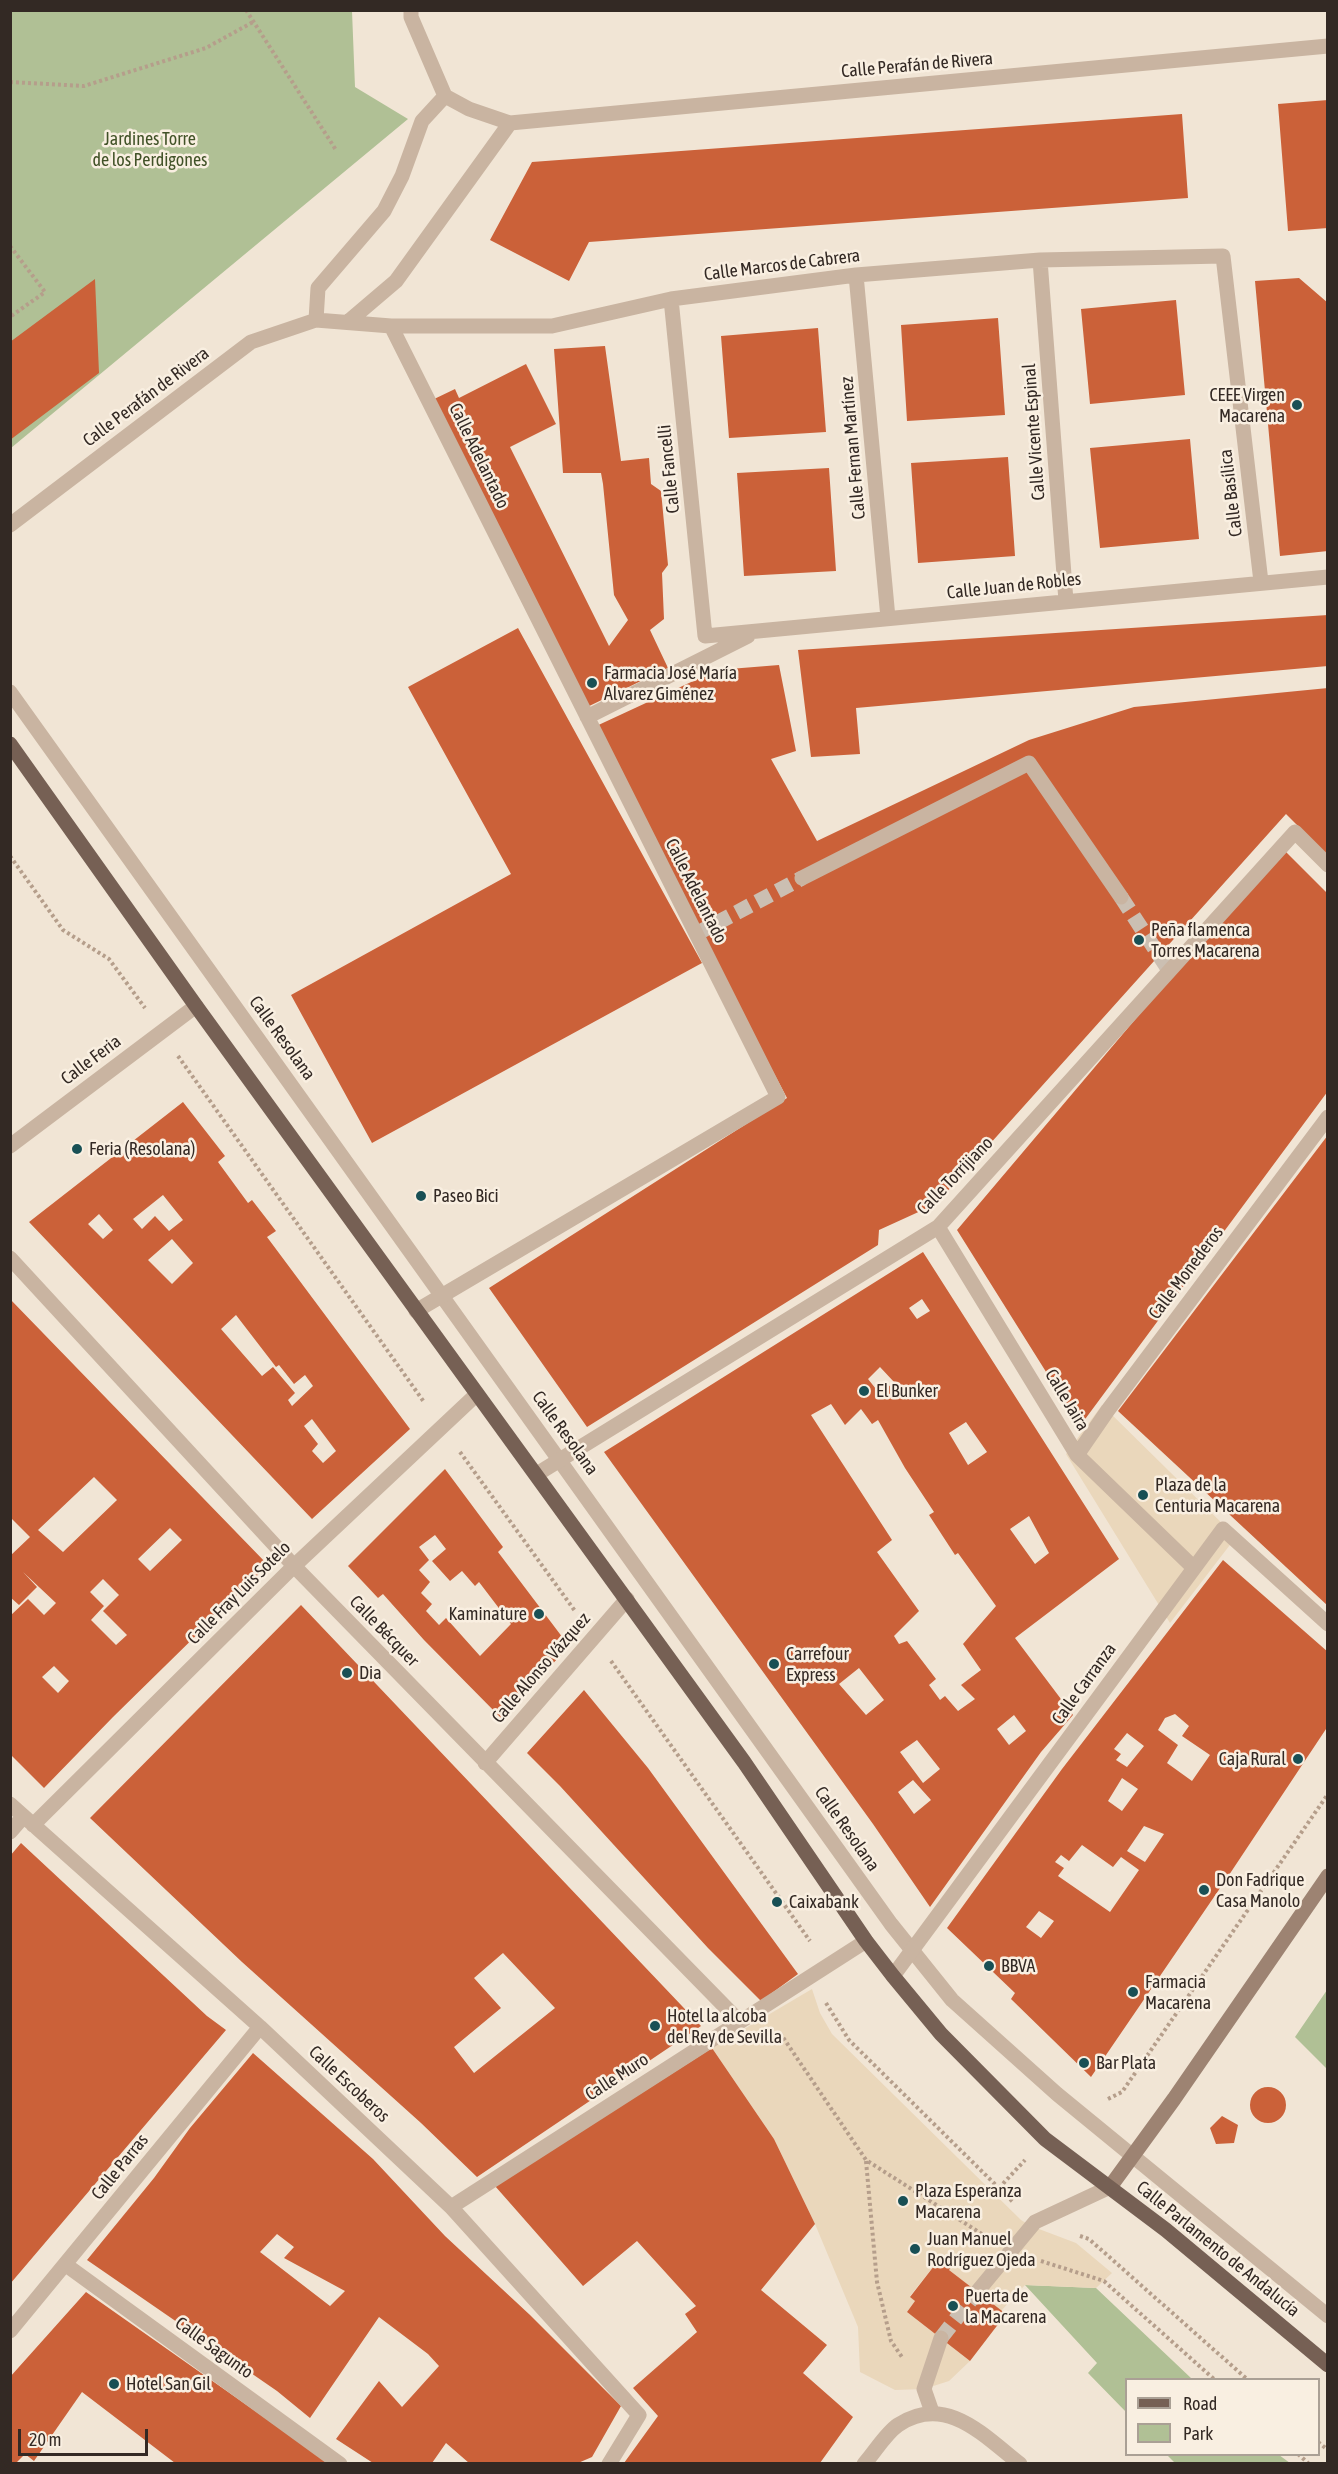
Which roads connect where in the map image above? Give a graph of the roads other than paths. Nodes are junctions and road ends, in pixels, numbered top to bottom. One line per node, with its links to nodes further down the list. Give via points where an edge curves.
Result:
1 (411, 10): 3 (street)
2 (1328, 46): 4 (street, Calle Perafán de Rivera)
3 (445, 96): 4 (street, Calle Perafán de Rivera, via 469,110); 9 (street, via 422,121 384,211 318,288)
4 (510, 123): 10 (street, via 396,281)
5 (1223, 256): 6 (street, Calle Marcos de Cabrera); 14 (street, Calle Basílica)
6 (1040, 260): 7 (street, Calle Marcos de Cabrera); 15 (street, Calle Vicente Espinal)
7 (856, 275): 8 (street, Calle Marcos de Cabrera); 16 (street, Calle Fernan Martínez)
8 (671, 298): 11 (street, Calle Marcos de Cabrera, via 552,326); 18 (street, Calle Fancelli)
9 (316, 320): 10 (street, Calle Perafán de Rivera); 12 (street, Calle Perafán de Rivera, via 251,342)
10 (349, 321): 11 (street, Calle Marcos de Cabrera)
11 (391, 326): 20 (street, Calle Adelantado)
12 (10, 525)
13 (1328, 577): 14 (street, Calle Juan de Robles)
14 (1261, 582): 15 (street, Calle Juan de Robles)
15 (1066, 601): 16 (street, Calle Juan de Robles)
16 (888, 618): 17 (street, Calle Juan de Robles)
17 (758, 631): 18 (street, Calle Juan de Robles); 20 (street)
18 (705, 636)
19 (10, 692): 30 (street, Calle Resolana)
20 (587, 717): 30 (street, Calle Adelantado, via 778,1097)
21 (10, 744): 25 (main road)
22 (1328, 865): 28 (street, Calle Torrijiano, via 1295,832)
23 (802, 878): 24 (street, via 1029,763)
24 (1121, 897)
25 (196, 1006): 27 (street, Calle Feria); 31 (main road)
26 (1328, 1117): 33 (street, Calle Monederos)
27 (10, 1146)
28 (938, 1227): 33 (street, Calle Jaira); 34 (street, Calle Torrijiano)
29 (10, 1258): 36 (street, Calle Bécquer)
30 (443, 1295): 31 (street, Calle Adelantado); 34 (street, Calle Resolana)
31 (416, 1311): 32 (main road)
32 (477, 1394): 35 (main road); 36 (street, Calle Fray Luis Sotelo)
33 (1077, 1455): 37 (street, Calle Jaira)
34 (560, 1460): 35 (street, Calle Torrijiano); 46 (street, Calle Resolana)
35 (537, 1474): 38 (main road)
36 (294, 1566): 40 (street, Calle Bécquer); 42 (street, Calle Fray Luis Sotelo)
37 (1194, 1568): 39 (street, Calle Carranza, via 1223,1529); 46 (street, Calle Carranza)
38 (627, 1599): 40 (street, Calle Alonso Vázquez); 45 (main road)
39 (1328, 1624)
40 (485, 1763): 48 (street, Calle Bécquer)
41 (10, 1804): 42 (street, Calle Escoberos)
42 (28, 1821): 43 (street, Calle Fray Luis Sotelo); 49 (street, Calle Escoberos)
43 (10, 1832)
44 (1328, 1876): 50 (street)
45 (866, 1941): 47 (main road); 48 (street, Calle Muro)
46 (912, 1950): 47 (street, Calle Carranza); 50 (street, Calle Resolana, via 952,2000)
47 (893, 1976): 51 (main road, via 941,2034 1045,2139)
48 (740, 2022): 52 (street, Calle Muro)
49 (260, 2027): 52 (street, Calle Escoberos); 53 (street, Calle Parras)
50 (1133, 2156): 51 (street); 55 (street, Calle Parlamento de Andalucía)
51 (1110, 2187): 54 (street, via 1035,2222); 58 (main road, Calle Parlamento de Andalucía)
52 (451, 2207): 61 (street, Calle Escoberos, via 639,2415)
53 (66, 2265): 56 (street, Calle Parras); 60 (street, Calle Sagunto)
54 (977, 2292)
55 (1328, 2316)
56 (10, 2331)
57 (941, 2338): 59 (street, via 924,2389)
58 (1328, 2365)
59 (932, 2412): 62 (street, via 897,2426); 63 (street, via 969,2424)
60 (340, 2463)
61 (609, 2463)
62 (864, 2463)
63 (1020, 2463)

